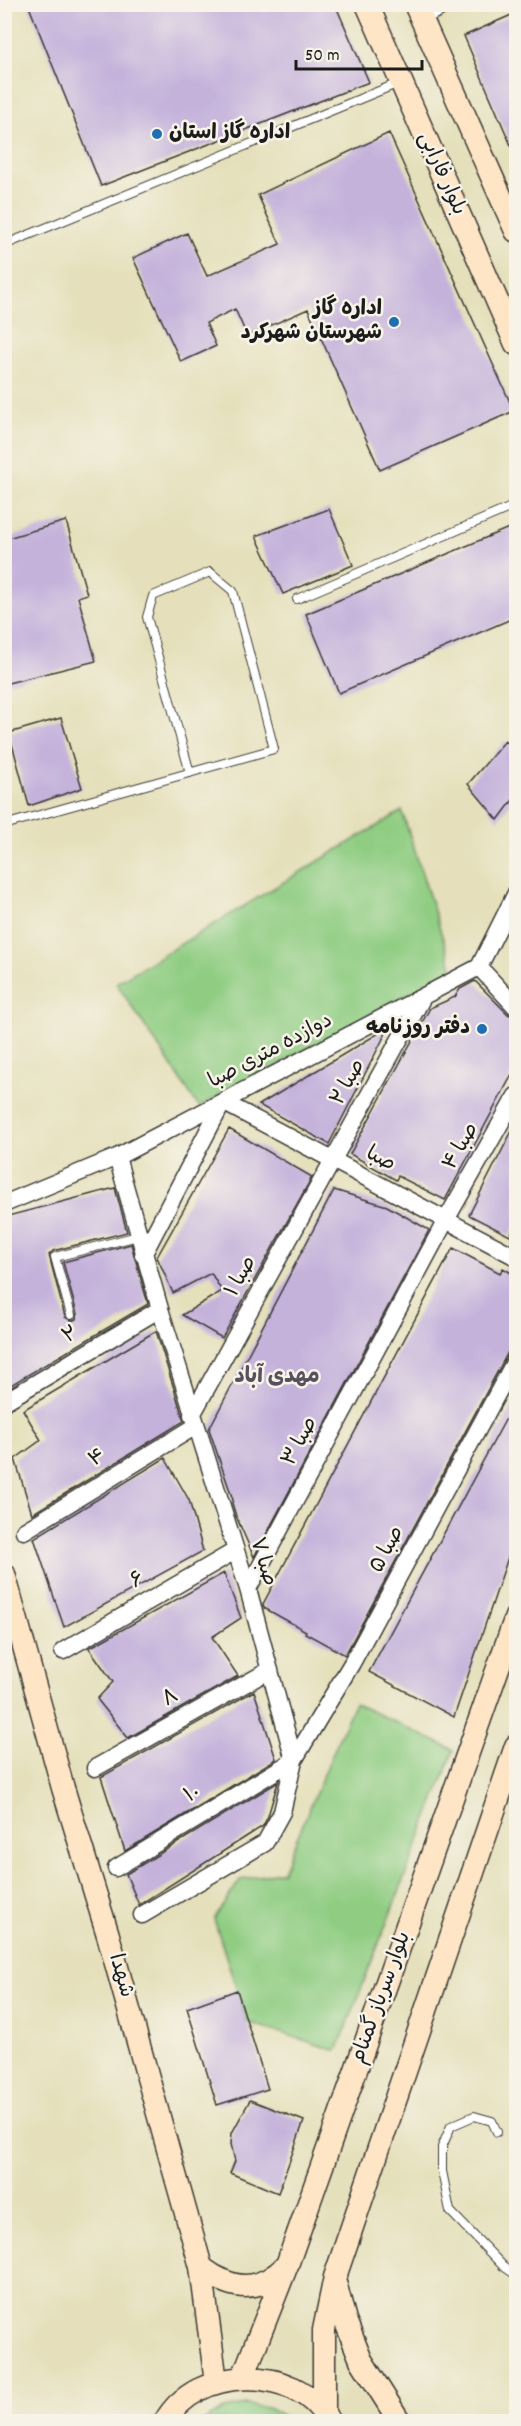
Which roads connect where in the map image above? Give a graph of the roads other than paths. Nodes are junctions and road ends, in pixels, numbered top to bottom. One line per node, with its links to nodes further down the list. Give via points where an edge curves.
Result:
1 (367, 4): 4 (main road, بلوار فارابی)
2 (447, 4): 3 (street)
3 (418, 10): 5 (main road)
4 (400, 82): 6 (lane); 7 (main road, بلوار فارابی)
5 (516, 231)
6 (4, 245)
7 (516, 344)
8 (516, 505): 9 (lane)
9 (297, 599)
10 (190, 773): 10 (lane, via 274,749 233,591 210,572 153,596 147,616); 11 (lane)
11 (4, 825)
12 (516, 893): 13 (street)
13 (479, 967): 14 (street, دوازده متری صبا); 15 (street)
14 (423, 996): 17 (street, دوازده متری صبا); 19 (street, صبا ۲)
15 (516, 1007)
16 (516, 1096): 21 (street, صبا ۴)
17 (223, 1102): 18 (street, دوازده متری صبا); 19 (street, صبا); 23 (street)
18 (117, 1157): 20 (street, دوازده متری صبا); 22 (street, صبا ۷)
19 (332, 1160): 21 (street, صبا); 29 (street, صبا ۱)
20 (4, 1204)
21 (446, 1220): 24 (street, صبا); 33 (street, صبا ۳)
22 (138, 1236): 23 (street, صبا ۷); 26 (lane, via 55,1257)
23 (143, 1255): 25 (street, صبا ۷)
24 (516, 1257)
25 (160, 1309): 28 (street, ۲); 29 (street, صبا ۷)
26 (71, 1315)
27 (516, 1359): 38 (street, صبا ۵, via 352,1663)
28 (4, 1402)
29 (194, 1420): 30 (street, ۴); 31 (street, صبا ۷)
30 (24, 1531)
31 (235, 1551): 33 (street, صبا ۷); 35 (street, ۶)
32 (4, 1574): 44 (main road, شهدا)
33 (248, 1589): 36 (street, صبا ۷)
34 (516, 1617): 43 (main road, بلوار سرباز گمنام)
35 (63, 1651)
36 (270, 1670): 38 (street, صبا ۷); 39 (street, ۸)
37 (516, 1746): 46 (main road)
38 (294, 1760): 40 (street, ۱۰); 41 (street, صبا ۷, via 282,1812 265,1843)
39 (95, 1768)
40 (116, 1868)
41 (142, 1916)
42 (497, 2132): 45 (lane, via 492,2121 474,2116 451,2126 442,2147 442,2171 450,2211)
43 (287, 2265): 44 (main road, via 275,2278 237,2285 218,2280); 47 (main road, بلوار سرباز گمنام)
44 (201, 2267): 48 (main road, شهدا)
45 (516, 2275)
46 (334, 2277): 49 (main road, via 324,2330); 51 (main road, via 361,2360)
47 (243, 2377): 48 (main road); 49 (main road, via 273,2380 301,2393)
48 (216, 2382): 50 (main road, via 189,2396)
49 (326, 2417)
50 (165, 2421)
51 (400, 2421)

